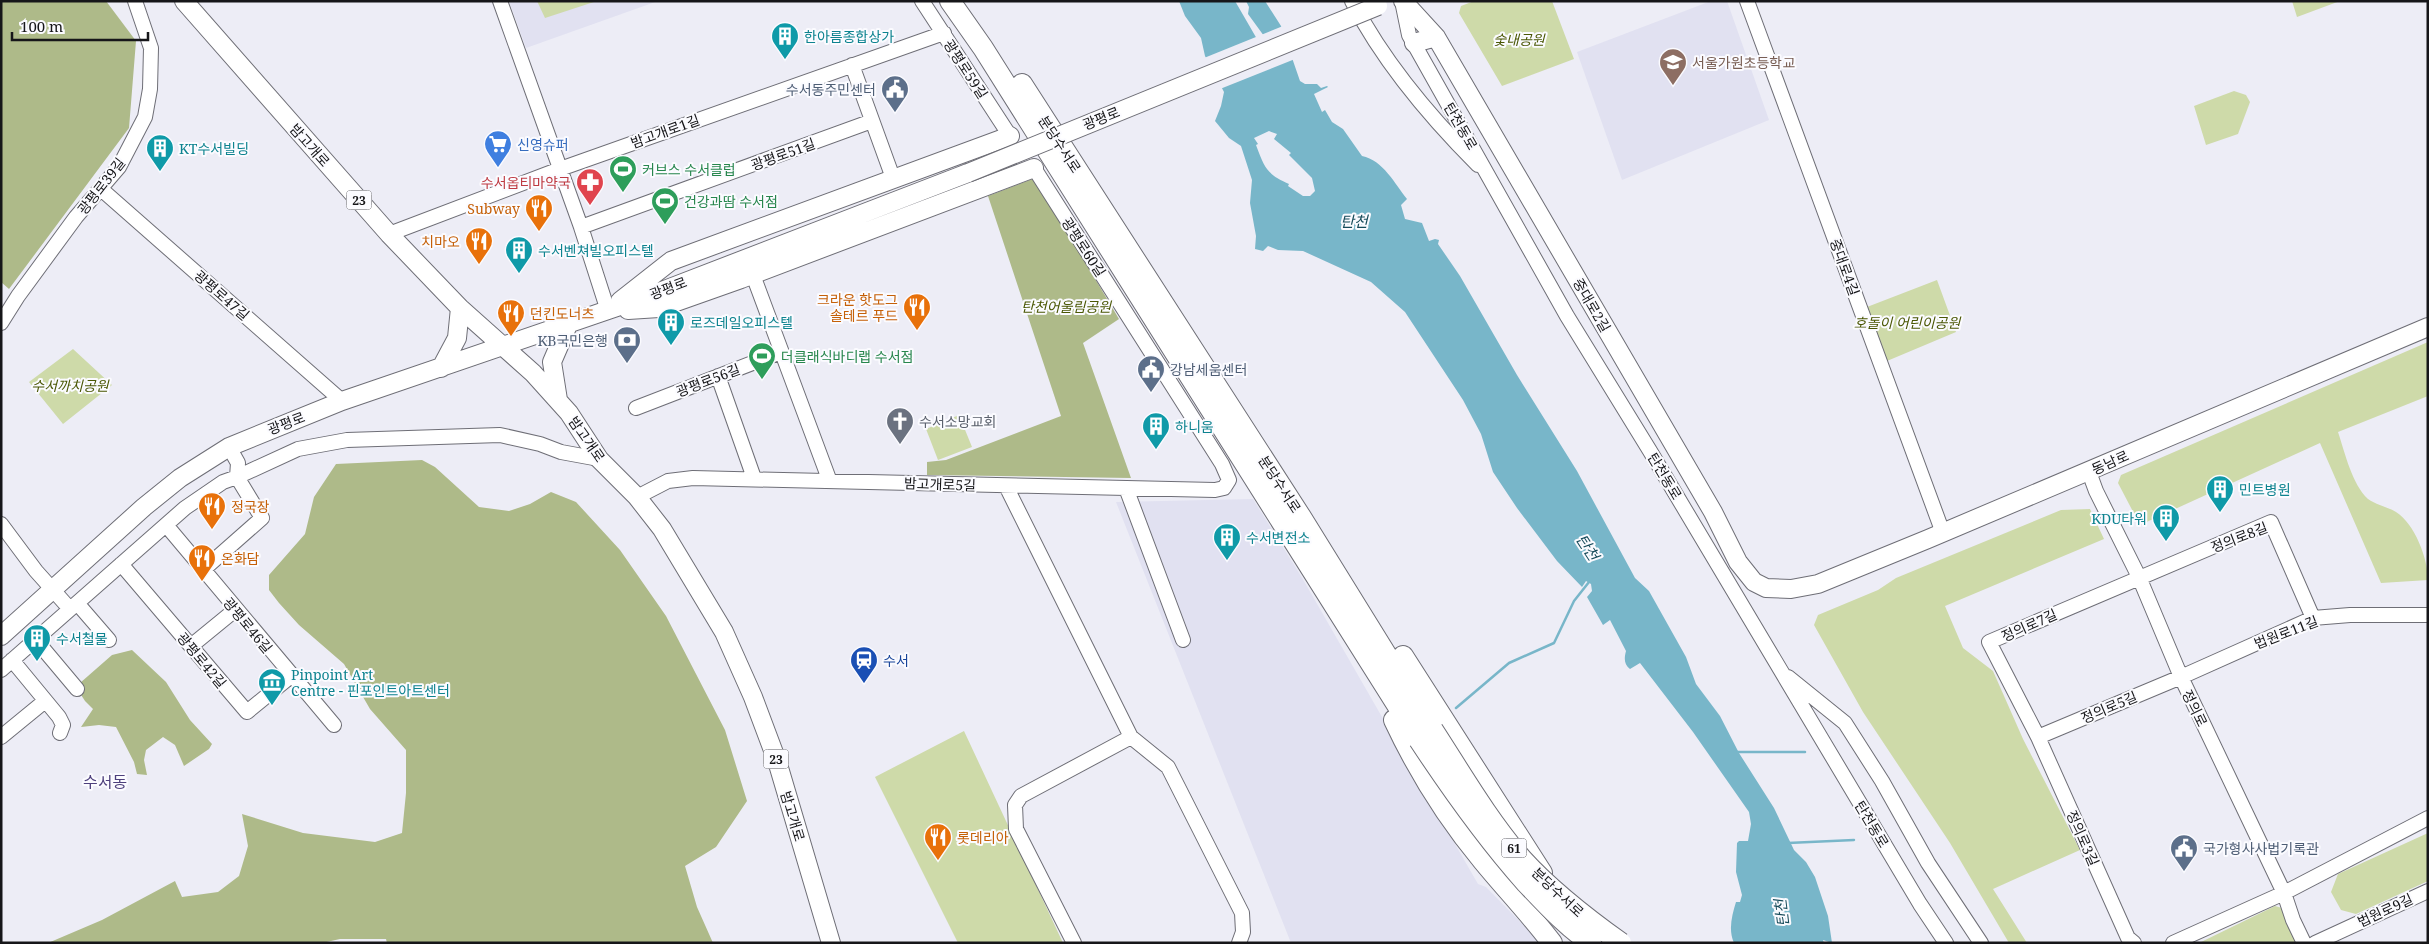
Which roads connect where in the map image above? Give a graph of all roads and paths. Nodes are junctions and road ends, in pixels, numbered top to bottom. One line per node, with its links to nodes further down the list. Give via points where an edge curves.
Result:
1 (135, 1): 25 (street, 광평로39길, via 151,48 150,90 145,117 119,167)
2 (184, 1): 15 (main road, 밤고개로 / 23)
3 (198, 1): 15 (main road, 밤고개로 / 23)
4 (500, 1): 21 (street)
5 (922, 1): 12 (street, 광평로59길)
6 (950, 1): 81 (highway, 분당수서로 / 61)
7 (967, 1): 51 (highway, 분당수서로 / 61)
8 (1352, 1): 23 (street, via 1395,72 1447,135)
9 (1396, 1): 30 (main road, 광평로, bridge, via 968,173)
10 (1403, 1): 13 (main road, 중대로2길); 14 (street, 탄천동로, via 1409,34)
11 (1748, 1): 54 (street, 중대로4길)
12 (944, 34): 16 (street, 밤고개로1길); 18 (street, 광평로59길)
13 (1436, 37): 14 (main road); 58 (main road, 중대로2길, via 1746,574 1766,588)
14 (1414, 43): 23 (street, 탄천동로)
15 (222, 47): 27 (main road, 밤고개로 / 23)
16 (852, 65): 17 (street); 21 (street, 밤고개로1길)
17 (872, 121): 22 (street); 26 (street, 광평로51길)
18 (1010, 136): 19 (main road)
19 (961, 153): 22 (main road); 24 (main road, via 983,151 992,156 997,172)
20 (1034, 168): 24 (main road); 47 (street, 광평로60길, via 1222,464)
21 (560, 169): 26 (street); 27 (street, 밤고개로1길)
22 (893, 178): 30 (main road, via 670,260)
23 (1492, 180): 71 (street, 탄천동로, via 1567,316)
24 (988, 185): 28 (main road)
25 (101, 189): 31 (street, 광평로39길); 38 (street, 광평로47길)
26 (581, 228): 30 (street)
27 (389, 234): 29 (main road, 밤고개로 / 23)
28 (753, 275): 30 (main road, via 659,308); 35 (street)
29 (460, 308): 34 (main road, 밤고개로 / 23); 36 (main road, via 458,338)
30 (608, 311): 32 (main road, 광평로)
31 (3, 314)
32 (568, 325): 34 (main road, 광평로); 39 (main road, via 552,362)
33 (2428, 327): 43 (main road, 동남로)
34 (504, 346): 36 (main road, 광평로); 39 (main road, 밤고개로 / 23)
35 (782, 352): 37 (street, 광평로56길); 46 (street)
36 (441, 368): 38 (main road, 광평로)
37 (718, 376): 40 (street, 광평로56길); 45 (street)
38 (342, 401): 41 (main road, 광평로)
39 (558, 401): 42 (main road, 밤고개로 / 23)
40 (636, 408)
41 (229, 447): 44 (street, via 238,464); 59 (main road, 광평로, via 188,472 144,507)
42 (599, 459): 44 (street, via 561,452 500,434 348,440 298,449); 50 (main road, 밤고개로 / 23)
43 (2089, 472): 54 (main road, 동남로); 57 (street, 정의로)
44 (238, 477): 53 (street, via 223,482); 56 (street, via 262,518)
45 (754, 478): 46 (street, 밤고개로5길); 50 (street, 밤고개로5길, via 668,481)
46 (829, 479): 48 (street, 밤고개로5길)
47 (1229, 480): 49 (street, 밤고개로5길, via 1224,488 1215,490)
48 (1006, 486): 49 (street, 밤고개로5길); 79 (street)
49 (1126, 488): 67 (street)
50 (637, 497): 86 (main road, 밤고개로 / 23, via 683,561 740,664 777,761)
51 (1301, 517): 81 (highway, 분당수서로 / 61); 90 (highway, via 1369,604 1506,816 1556,895)
52 (1, 524): 59 (street)
53 (166, 525): 55 (street); 56 (street, 광평로46길)
54 (1944, 533): 58 (main road, 동남로, via 1818,584)
55 (121, 564): 60 (street); 68 (street, 광평로42길)
56 (203, 570): 61 (street, 광평로46길)
57 (2139, 577): 63 (street, 정의로8길, via 2271,522); 73 (street, 정의로); 80 (street, 정의로7길, via 1989,642)
58 (1790, 589)
59 (53, 591): 60 (street); 64 (main road, 광평로)
60 (74, 606): 65 (street); 66 (street)
61 (235, 610): 68 (street); 72 (street, 광평로46길)
62 (2428, 615): 63 (street, 법원로11길)
63 (2313, 618): 73 (street, 법원로11길)
64 (1, 636)
65 (35, 639): 69 (street); 74 (street)
66 (109, 640)
67 (1183, 640)
68 (191, 646): 72 (street, 광평로42길, via 247,712)
69 (12, 660): 70 (street); 75 (street)
70 (1, 670)
71 (1780, 670): 93 (street, 탄천동로); 94 (street, via 1845,723 1928,863)
72 (291, 676): 76 (street, 광평로46길)
73 (2181, 678): 80 (street, 정의로5길); 84 (street, 정의로)
74 (77, 689)
75 (45, 701): 77 (street, via 62,722); 78 (street)
76 (334, 725)
77 (60, 733)
78 (1, 737)
79 (1131, 737): 87 (street, via 1021,796 1015,805 1016,829); 88 (street, via 1171,771 1242,913 1244,922)
80 (2038, 737): 85 (street, 정의로3길)
81 (1419, 739): 89 (highway, via 1447,810 1482,860); 91 (highway, 분당수서로 / 61, bridge, via 1498,852 1546,904); 92 (highway, 분당수서로 / 61, bridge, via 1481,804 1522,858 1580,913)
82 (2428, 818): 84 (street)
83 (2428, 890): 97 (street, 법원로9길)
84 (2284, 893): 95 (street); 96 (street, 정의로)
85 (2131, 941)
86 (831, 943)
87 (1074, 943)
88 (1239, 943)
89 (1552, 943)
90 (1575, 943)
91 (1591, 943)
92 (1621, 943)
93 (1946, 943)
94 (1981, 943)
95 (2173, 943)
96 (2304, 943)
97 (2314, 943)

